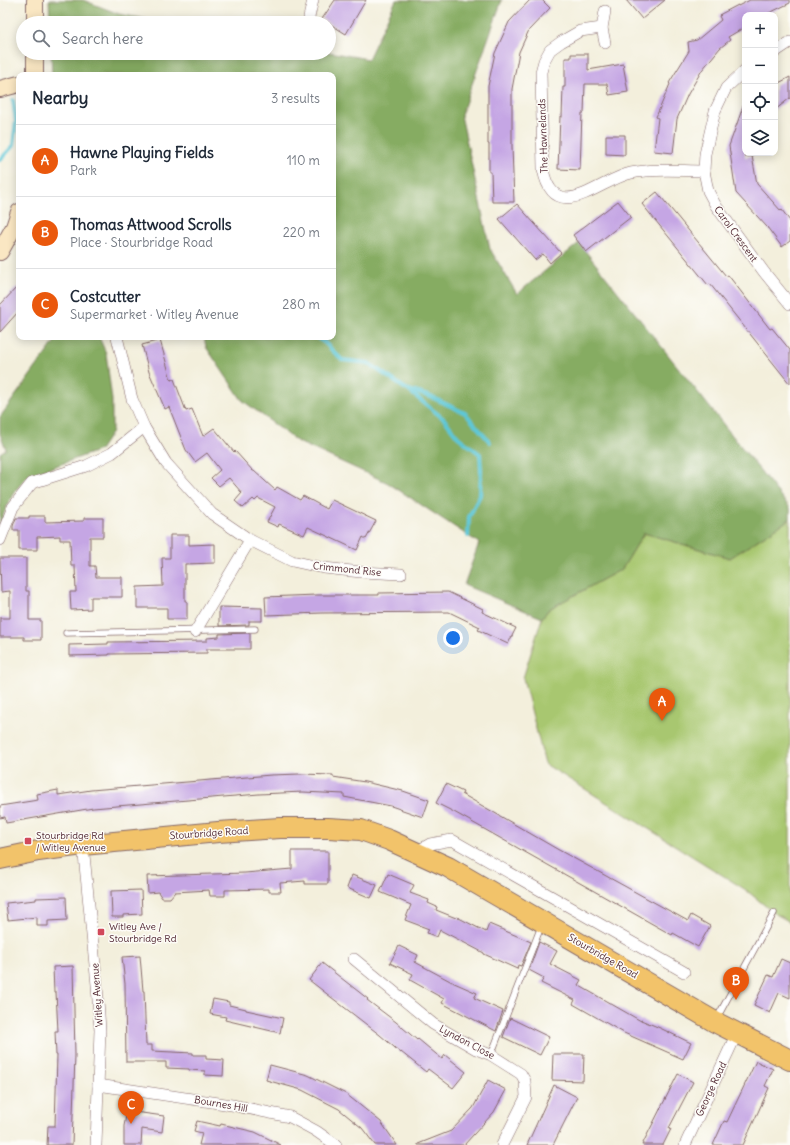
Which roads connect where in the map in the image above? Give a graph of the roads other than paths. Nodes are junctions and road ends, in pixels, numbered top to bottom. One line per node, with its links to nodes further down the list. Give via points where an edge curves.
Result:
1 (35, 0): 4 (street)
2 (313, 0): 5 (street)
3 (605, 11): 6 (street)
4 (35, 16)
5 (309, 16)
6 (602, 28): 8 (street); 15 (street, The Hawnelands, via 580,31 550,50 544,61 541,72 543,169 547,184 560,197 575,198 630,173)
7 (790, 42): 9 (street)
8 (606, 43)
9 (778, 50)
10 (35, 60): 11 (street)
11 (35, 72)
12 (742, 73): 15 (street, Carol Crescent, via 726,88 715,111 705,154)
13 (16, 85): 14 (street)
14 (0, 89)
15 (704, 171): 18 (street, Carol Crescent, via 708,191 716,206)
16 (16, 221): 17 (street)
17 (0, 252)
18 (790, 304)
19 (119, 340): 20 (street, Crimmond Rise, via 132,400)
20 (144, 427): 21 (street, via 112,453 86,466 32,483 13,507); 22 (street, Crimmond Rise, via 166,463 196,498 212,514)
21 (0, 540)
22 (250, 540): 23 (street, Crimmond Rise, via 292,561 324,568); 25 (street)
23 (401, 574)
24 (255, 629): 25 (lane)
25 (195, 632): 26 (lane)
26 (66, 633)
27 (83, 845): 28 (highway, Stourbridge Road, via 218,832 328,828 360,830); 29 (highway, Stourbridge Road); 38 (street, Witley Avenue, via 100,1030)
28 (416, 852): 31 (highway, Stourbridge Road, via 448,867); 33 (street, via 430,844 452,840)
29 (0, 859)
30 (774, 913): 34 (lane)
31 (543, 921): 34 (highway, Stourbridge Road); 36 (lane)
32 (354, 959): 36 (street, Lyndon Close, via 434,1024 476,1049)
33 (684, 972)
34 (715, 1022): 35 (highway, Stourbridge Road)
35 (737, 1034): 37 (highway, Stourbridge Road); 42 (street, George Road)
36 (491, 1054): 41 (street, Lyndon Close, via 521,1074 525,1081 526,1097)
37 (790, 1060)
38 (98, 1085): 39 (street, Witley Avenue); 40 (street, Bournes Hill, via 232,1105 290,1117)
39 (96, 1145)
40 (336, 1145)
41 (502, 1145)
42 (685, 1145)

